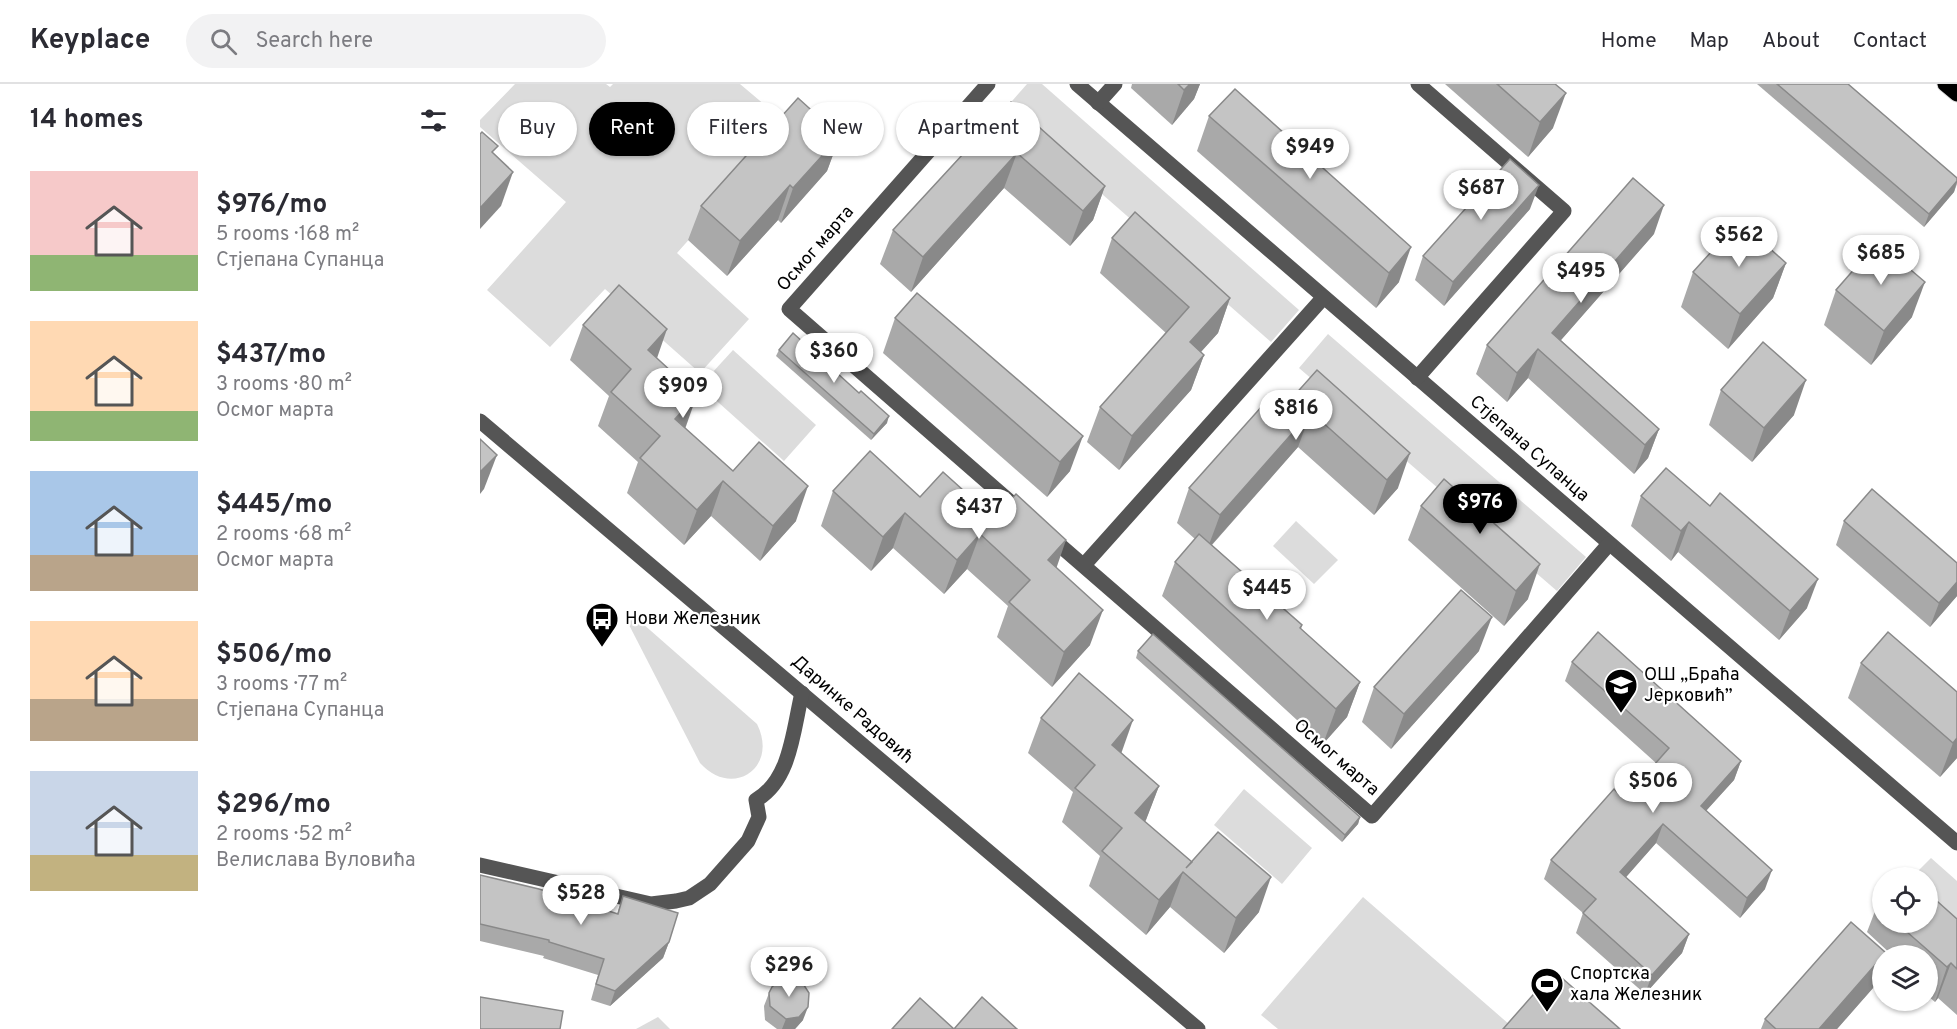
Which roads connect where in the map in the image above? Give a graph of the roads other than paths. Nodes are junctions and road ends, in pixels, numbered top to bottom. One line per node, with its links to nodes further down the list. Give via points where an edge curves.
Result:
1 (988, 84): 12 (street, Осмог марта, via 789,309)
2 (1077, 84): 7 (street, Стјепана Супанца)
3 (1114, 84): 7 (street)
4 (1418, 84): 9 (street, via 1564,211)
5 (1945, 84): 6 (main road)
6 (1957, 94)
7 (1098, 103): 8 (street, Стјепана Супанца)
8 (1323, 298): 9 (street, Стјепана Супанца); 12 (street)
9 (1417, 378): 11 (street, Стјепана Супанца)
10 (480, 421): 13 (street, Даринке Радовић)
11 (1608, 544): 12 (street, Осмог марта, via 1372,816); 14 (street, Стјепана Супанца)
12 (1084, 565)
13 (802, 693): 15 (street, via 780,779 770,792 756,800 759,817 748,841 710,884 689,898 651,904); 16 (street, Даринке Радовић)
14 (1957, 843)
15 (480, 865)
16 (1198, 1029)

